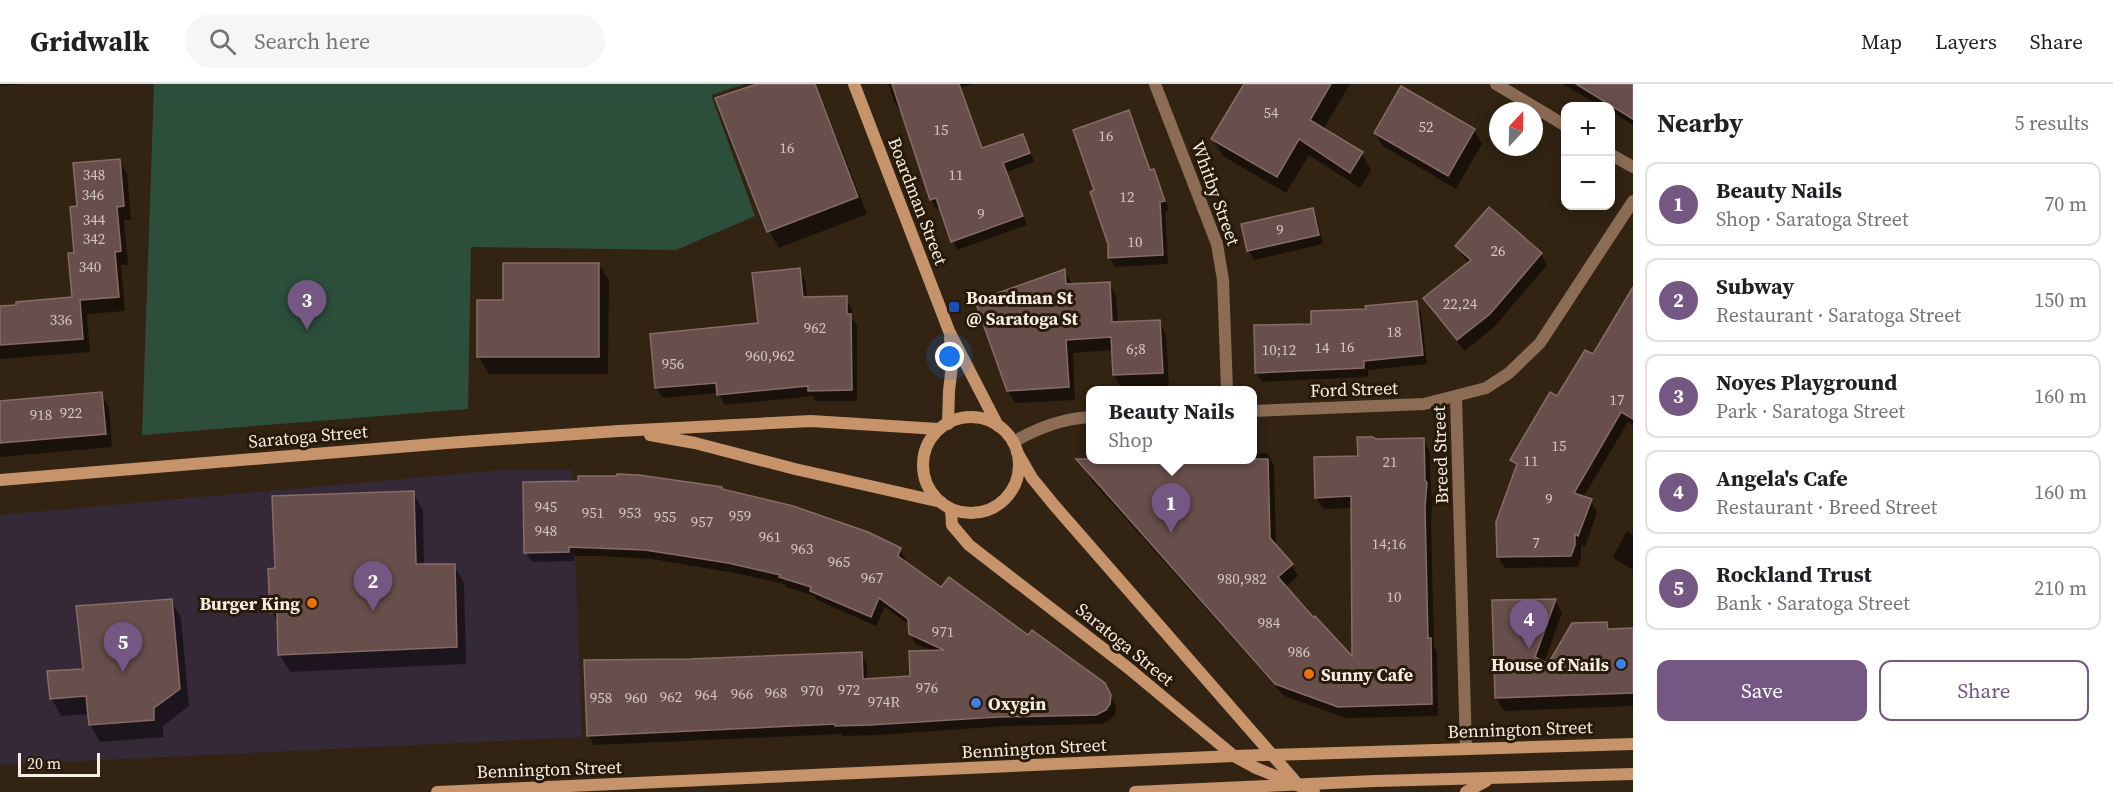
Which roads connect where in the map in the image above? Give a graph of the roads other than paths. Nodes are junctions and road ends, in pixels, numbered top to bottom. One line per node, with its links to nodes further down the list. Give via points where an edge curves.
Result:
1 (854, 84): 8 (main road, Boardman Street)
2 (1155, 84): 9 (street, Whitby Street, via 1218,244)
3 (1496, 84): 4 (street)
4 (1561, 123)
5 (1614, 156): 6 (street)
6 (1633, 167)
7 (1633, 201): 10 (street, Breed Street, via 1540,343 1509,373 1486,388)
8 (949, 331): 13 (main road, Boardman Street); 14 (main road, Boardman Street, via 952,354)
9 (1227, 386)
10 (1456, 397): 11 (street, Ford Street, via 1400,406); 20 (street, Breed Street)
11 (1257, 411)
12 (1086, 417): 16 (street, via 1052,423)
13 (998, 426): 14 (main road, via 968,418); 16 (main road)
14 (943, 427): 15 (main road, Saratoga Street, via 812,421); 18 (main road, via 926,446 922,467 928,488)
15 (619, 431): 17 (main road, Saratoga Street); 18 (main road, Saratoga Street, via 695,443)
16 (1015, 447): 18 (main road, via 1018,474 1002,502 972,514); 21 (main road, Saratoga Street, via 1032,478 1054,505)
17 (0, 480)
18 (946, 506): 22 (main road, Saratoga Street, via 952,525 969,545)
19 (1633, 744): 20 (main road, Bennington Street)
20 (1466, 749): 21 (main road, Bennington Street)
21 (1271, 755): 22 (main road, Bennington Street); 25 (main road, Saratoga Street)
22 (1234, 756): 25 (main road, Saratoga Street); 26 (main road, Bennington Street)
23 (1633, 774): 24 (main road)
24 (1491, 779): 25 (main road); 30 (main road)
25 (1298, 784): 28 (main road); 29 (main road, Saratoga Street)
26 (462, 791): 27 (main road, Bennington Street)
27 (437, 792)
28 (1135, 792)
29 (1314, 792)
30 (1466, 792)

